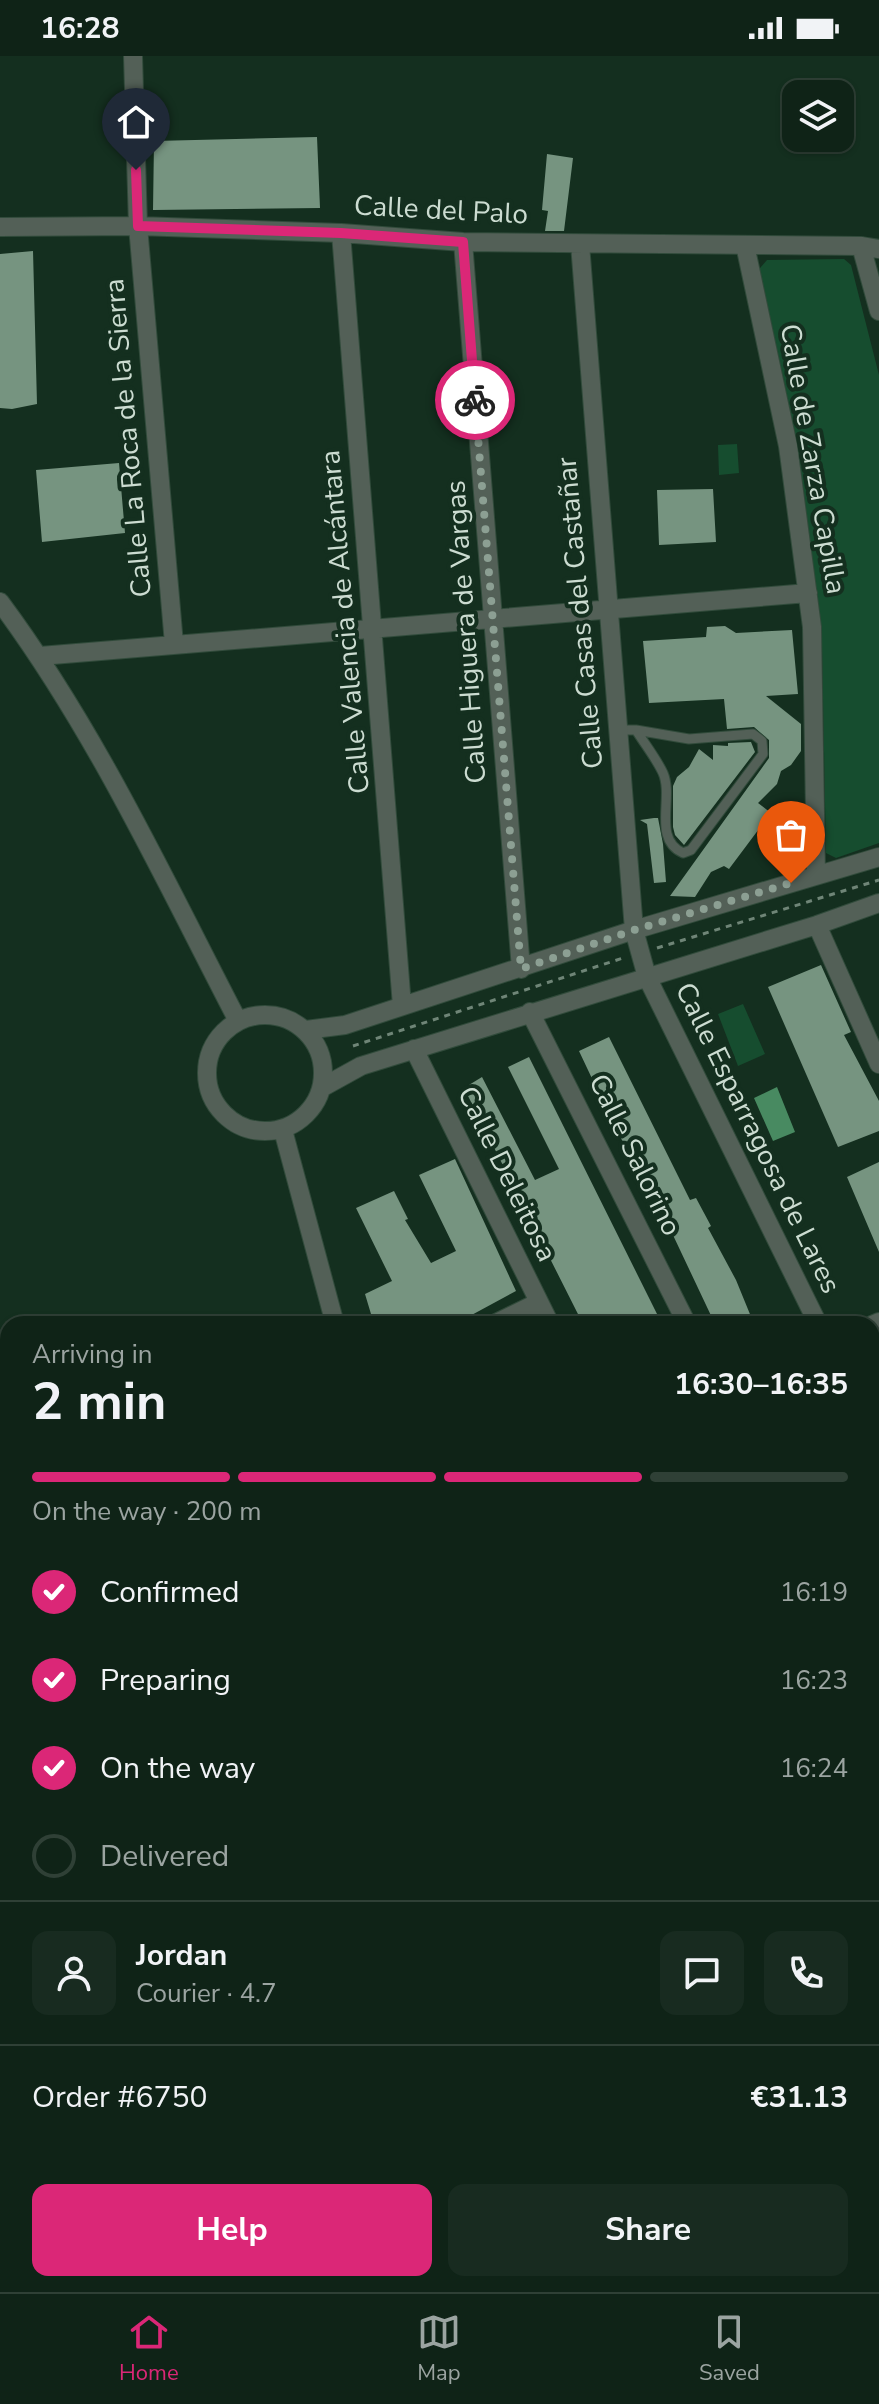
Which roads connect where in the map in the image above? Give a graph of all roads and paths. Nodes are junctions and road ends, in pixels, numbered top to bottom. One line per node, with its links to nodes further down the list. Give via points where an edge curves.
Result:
1 (133, 56): 2 (street, Calle La Roca de la Sierra)
2 (138, 226): 3 (street, Calle del Palo); 4 (street, Calle del Palo); 15 (street, Calle La Roca de la Sierra)
3 (0, 227)
4 (341, 233): 5 (street, Calle del Palo); 14 (street, Calle Valencia de Alcántara)
5 (463, 242): 6 (street, Calle del Palo); 13 (street, Calle Higuera de Vargas)
6 (580, 244): 7 (street, Calle del Palo); 12 (street, Calle Casas del Castañar)
7 (745, 245): 8 (street, Calle del Palo); 10 (street, Calle de Zarza Capilla, via 788,446)
8 (870, 247): 9 (street)
9 (879, 311)
10 (808, 593): 12 (street); 19 (street, Calle de Zarza Capilla)
11 (0, 602): 16 (street)
12 (608, 610): 13 (street); 17 (street, Calle Casas del Castañar)
13 (493, 619): 14 (street); 25 (street, Calle Higuera de Vargas)
14 (374, 629): 15 (street); 27 (street, Calle Valencia de Alcántara)
15 (174, 644): 16 (street)
16 (40, 656): 29 (street)
17 (627, 730): 17 (lane, via 664,775 667,837 683,853 691,850 763,754 762,741 753,734 689,739); 23 (street, Calle Casas del Castañar)
18 (879, 857): 19 (street)
19 (816, 875): 23 (street)
20 (879, 880): 24 (path)
21 (879, 903): 22 (street)
22 (817, 925): 26 (street); 34 (street)
23 (634, 930): 24 (street, Calle Casas del Castañar); 25 (street)
24 (640, 953): 26 (street, Calle Casas del Castañar); 32 (path)
25 (521, 969): 27 (street)
26 (647, 977): 28 (street); 43 (street, Calle Esparragosa de Lares)
27 (402, 1006): 30 (street)
28 (530, 1012): 33 (street); 42 (street, Calle Salorino)
29 (238, 1021): 31 (street, via 269,1014); 37 (street, via 211,1050 206,1070 213,1101 243,1128)
30 (345, 1025): 31 (street); 32 (path)
31 (306, 1030): 36 (street, via 324,1066)
32 (353, 1046): 35 (path)
33 (414, 1049): 35 (street); 38 (street, Calle Deleitosa)
34 (879, 1064)
35 (361, 1066): 36 (street)
36 (323, 1087): 37 (street, via 315,1105)
37 (283, 1130): 39 (street)
38 (539, 1302): 40 (street); 41 (street, Calle Deleitosa)
39 (333, 1316)
40 (510, 1316)
41 (546, 1316)
42 (683, 1316)
43 (814, 1316)

